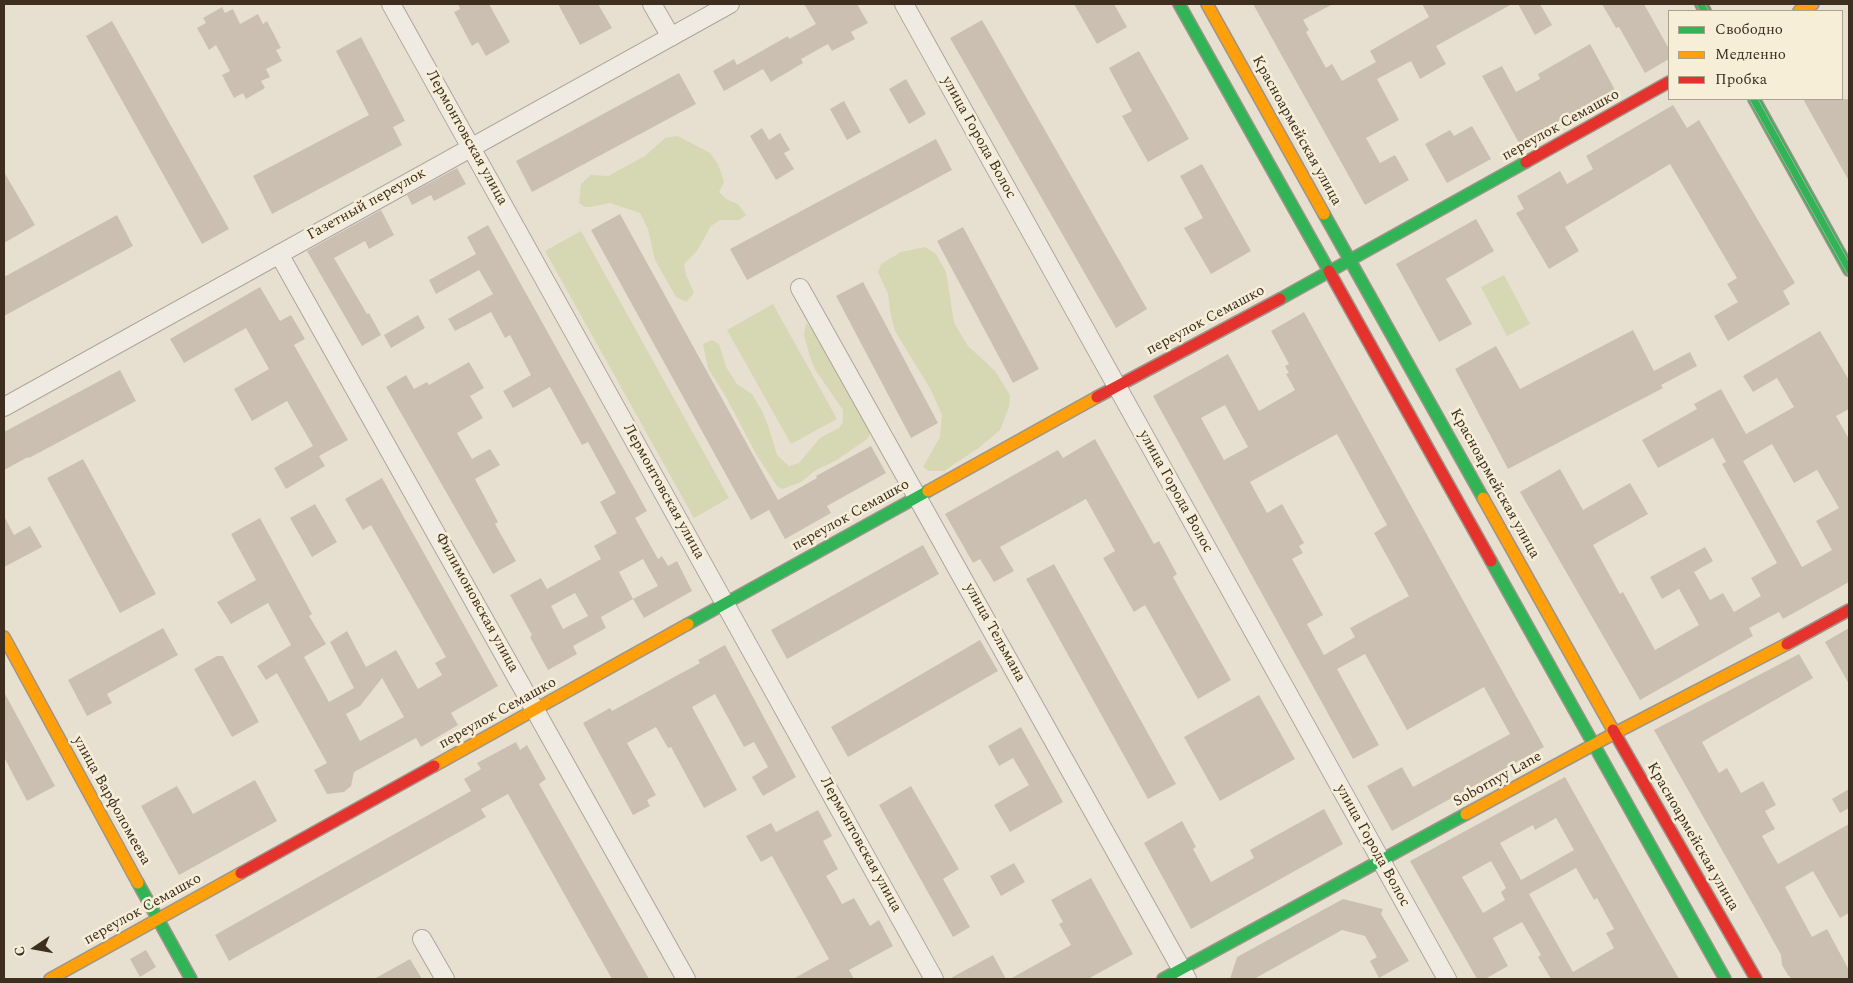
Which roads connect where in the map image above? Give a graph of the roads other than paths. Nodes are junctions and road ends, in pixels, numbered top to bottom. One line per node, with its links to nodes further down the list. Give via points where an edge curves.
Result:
1 (391, 4): 12 (street, Лермонтовская улица)
2 (652, 4): 9 (street)
3 (730, 4): 9 (street, Газетный переулок)
4 (904, 4): 18 (street, улица Города Волос)
5 (1179, 4): 16 (main road)
6 (1207, 4): 14 (main road, Красноармейская улица)
7 (1812, 4): 8 (main road)
8 (1801, 10)
9 (670, 37): 12 (street, Газетный переулок)
10 (1668, 83): 14 (main road, переулок Семашко)
11 (1755, 100): 15 (main road)
12 (472, 148): 13 (street, Газетный переулок); 21 (street, Лермонтовская улица)
13 (279, 254): 19 (street, Газетный переулок); 24 (street, Филимоновская улица)
14 (1351, 260): 16 (main road, переулок Семашко); 25 (main road, Красноармейская улица)
15 (1849, 270)
16 (1329, 272): 18 (main road, переулок Семашко); 26 (main road)
17 (800, 288): 20 (street, улица Тельмана)
18 (1117, 386): 20 (main road, переулок Семашко); 27 (street, улица Города Волос)
19 (4, 407)
20 (918, 497): 21 (main road, переулок Семашко); 30 (street, улица Тельмана)
21 (725, 603): 24 (main road, переулок Семашко); 35 (street, Лермонтовская улица)
22 (1849, 610): 25 (main road, Sobornyy Lane)
23 (4, 637): 28 (main road, улица Варфоломеева)
24 (536, 710): 28 (main road, переулок Семашко); 34 (street, Филимоновская улица)
25 (1615, 732): 26 (main road, Sobornyy Lane); 39 (main road, Красноармейская улица)
26 (1593, 745): 27 (main road, Sobornyy Lane); 38 (main road)
27 (1380, 861): 30 (main road, Sobornyy Lane); 37 (street, улица Города Волос)
28 (158, 918): 31 (main road, переулок Семашко); 32 (main road, улица Варфоломеева)
29 (422, 939): 33 (street)
30 (1184, 974): 36 (main road, Sobornyy Lane)
31 (50, 979)
32 (191, 979)
33 (445, 979)
34 (686, 979)
35 (934, 979)
36 (1163, 979)
37 (1447, 979)
38 (1725, 979)
39 (1756, 979)

